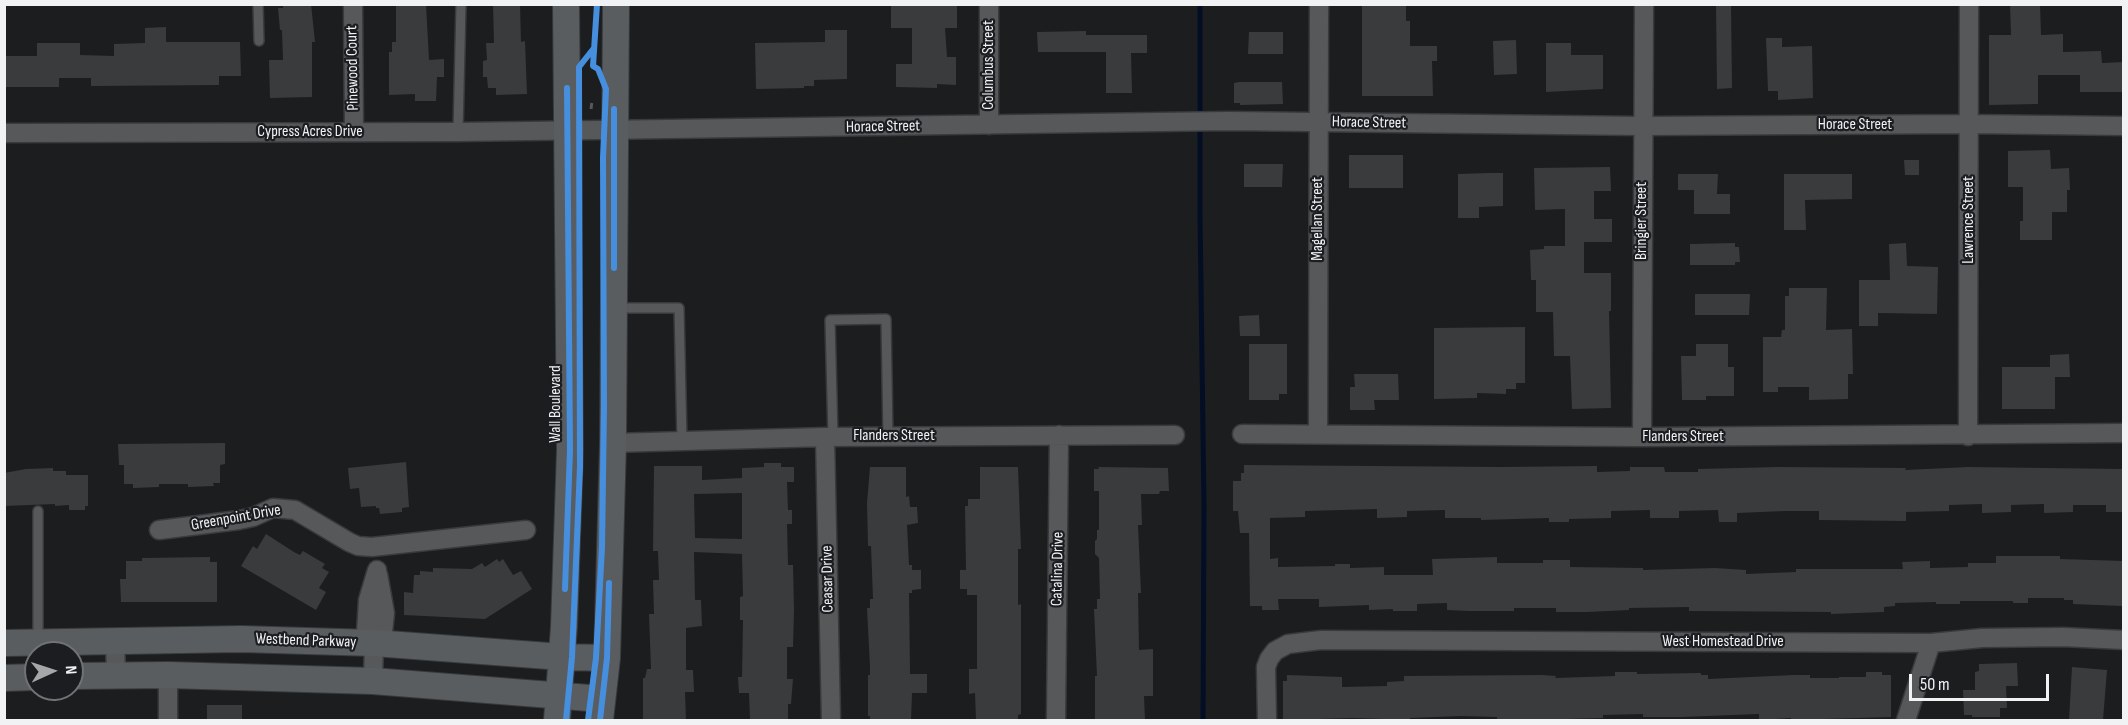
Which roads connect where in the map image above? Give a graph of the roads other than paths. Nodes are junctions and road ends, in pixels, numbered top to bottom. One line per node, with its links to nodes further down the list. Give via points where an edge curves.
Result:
1 (258, 4): 10 (lane)
2 (353, 4): 18 (street, Pinewood Court)
3 (460, 4): 19 (lane)
4 (566, 4): 16 (street, Wall Boulevard)
5 (616, 4): 17 (street)
6 (989, 4): 13 (street, Columbus Street)
7 (1319, 4): 11 (street, Magellan Street)
8 (1644, 4): 14 (street, Bringier Street)
9 (1969, 4): 12 (street, Lawrence Street)
10 (260, 41)
11 (1318, 122): 13 (street, Horace Street); 14 (street, Horace Street); 24 (street, Magellan Street)
12 (1970, 124): 14 (street, Horace Street); 15 (street, Horace Street); 28 (street, Lawrence Street)
13 (989, 125): 17 (street, Horace Street)
14 (1642, 126): 30 (street, Bringier Street)
15 (2124, 126)
16 (567, 130): 17 (street, Cypress Acres Drive); 19 (street, Cypress Acres Drive); 45 (street, Wall Boulevard, via 570,450)
17 (615, 130): 21 (street)
18 (354, 132): 19 (street, Cypress Acres Drive); 20 (street, Cypress Acres Drive)
19 (458, 132)
20 (4, 133)
21 (614, 308): 31 (lane, via 679,308); 32 (street)
22 (2124, 433): 28 (street, Flanders Street)
23 (1242, 434): 24 (street, Flanders Street)
24 (1318, 434): 30 (street, Flanders Street)
25 (1059, 435): 26 (street, Flanders Street); 27 (street, Flanders Street); 55 (street, Catalina Drive)
26 (1175, 435)
27 (888, 436): 29 (street, Flanders Street); 29 (lane, via 886,319 830,320)
28 (1968, 436): 30 (street, Flanders Street)
29 (829, 437): 31 (street, Flanders Street); 58 (street, Ceasar Drive)
30 (1642, 437)
31 (682, 441): 32 (street, Flanders Street)
32 (613, 443): 46 (street)
33 (38, 511): 39 (lane)
34 (159, 530): 36 (street, Greenpoint Drive, via 239,520 281,508 295,510 358,546)
35 (526, 530): 36 (street, Greenpoint Drive)
36 (376, 547): 43 (street, via 385,613 383,632)
37 (115, 640): 40 (street, Westbend Parkway); 43 (street, Westbend Parkway); 47 (street)
38 (2124, 640): 44 (street, West Homestead Drive, via 1982,638)
39 (38, 641)
40 (76, 641)
41 (24, 642): 42 (street, Westbend Parkway)
42 (4, 643)
43 (374, 643): 45 (street, Westbend Parkway); 52 (street)
44 (1930, 643): 59 (street, West Homestead Drive, via 1321,640 1288,644 1269,659); 60 (street)
45 (562, 657): 46 (street, Westbend Parkway); 53 (street, Wall Boulevard)
46 (607, 658): 54 (street)
47 (116, 674): 48 (street); 49 (street)
48 (84, 675)
49 (168, 675): 52 (street); 56 (street)
50 (24, 677): 51 (street)
51 (4, 678)
52 (373, 681): 53 (street)
53 (559, 695): 54 (street); 57 (street, Wall Boulevard)
54 (601, 710)
55 (1056, 712)
56 (168, 720)
57 (557, 720)
58 (831, 720)
59 (1268, 720)
60 (1906, 720)

